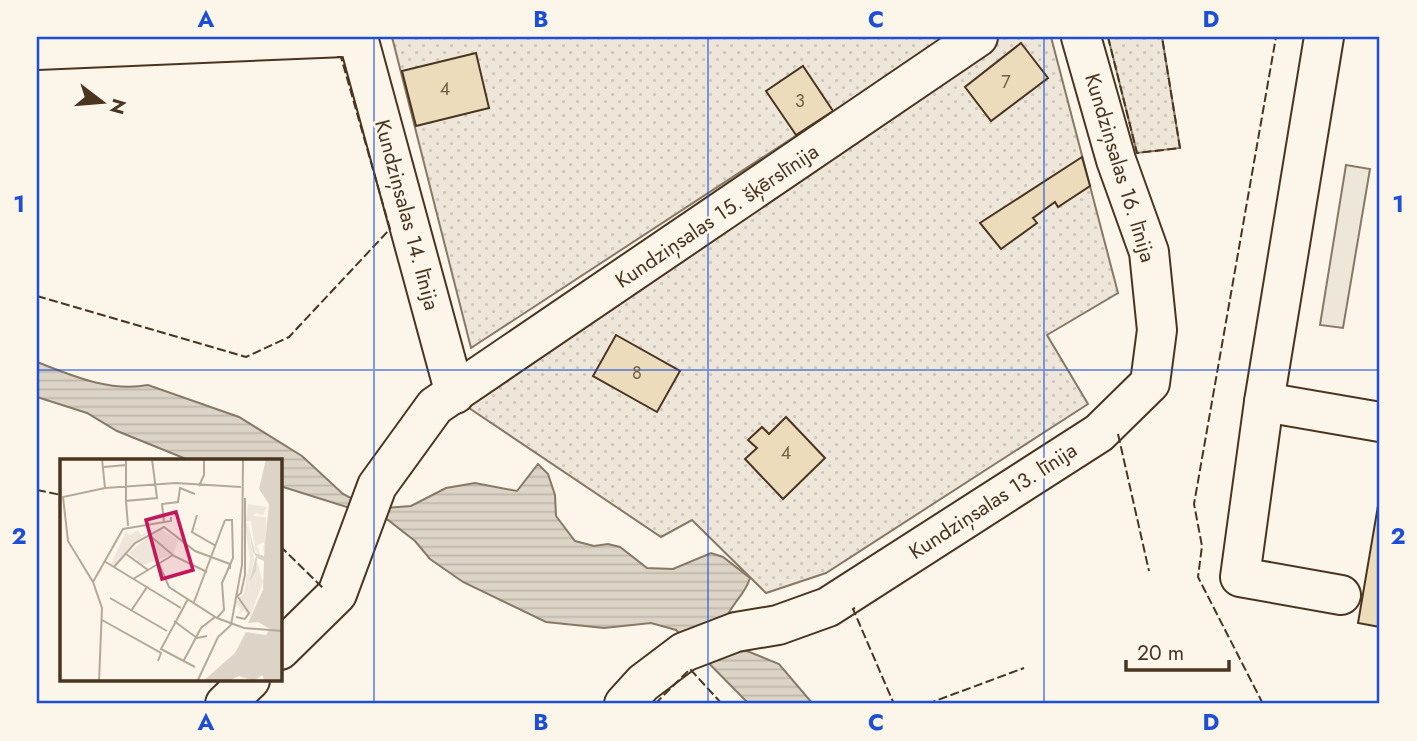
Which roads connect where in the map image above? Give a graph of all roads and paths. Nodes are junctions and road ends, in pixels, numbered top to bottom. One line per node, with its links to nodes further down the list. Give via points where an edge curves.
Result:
1 (345, 37): 6 (street)
2 (358, 37): 8 (street, Kundziņsalas 14. līnija)
3 (978, 37): 8 (street, Kundziņsalas 15. šķērslīnija)
4 (1081, 37): 7 (street, Kundziņsalas 16. līnija, via 1116,160 1149,252 1157,330)
5 (1324, 37): 9 (street)
6 (37, 50)
7 (1150, 383): 14 (street, Kundziņsalas 13. līnija, via 1099,433 828,607 778,625 736,632 684,652)
8 (455, 394): 12 (street, Kundziņsalas 15. šķērslīnija, via 435,406 377,486 337,594)
9 (1264, 402): 10 (street); 11 (street, via 1240,577)
10 (1380, 422)
11 (1341, 595)
12 (282, 648)
13 (248, 682): 15 (street)
14 (634, 694)
15 (225, 704)

